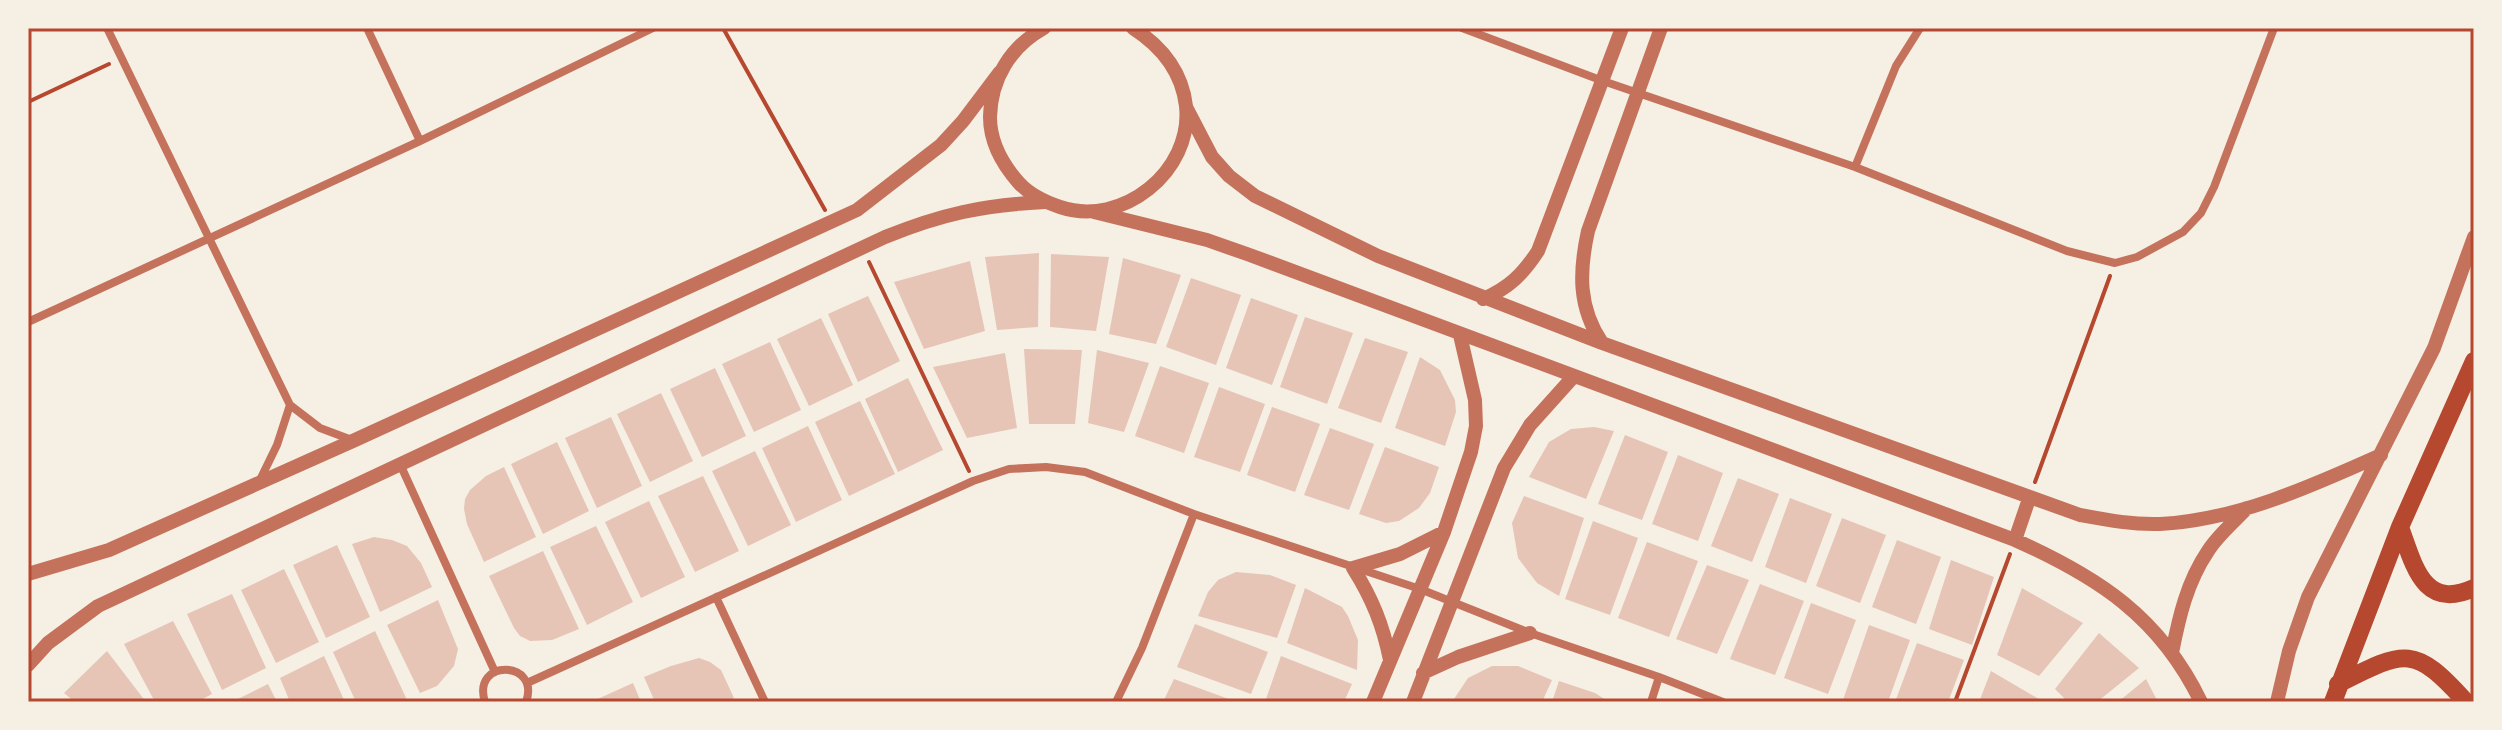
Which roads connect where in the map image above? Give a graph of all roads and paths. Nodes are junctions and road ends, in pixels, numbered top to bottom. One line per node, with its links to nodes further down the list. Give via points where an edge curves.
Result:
1 (107, 28): 15 (street)
2 (367, 28): 21 (street)
3 (653, 28): 21 (street)
4 (723, 28): 25 (path)
5 (1029, 28): 14 (street)
6 (1044, 28): 14 (street)
7 (1133, 28): 13 (street)
8 (1462, 28): 17 (street)
9 (1622, 28): 17 (street)
10 (1661, 28): 18 (street)
11 (1920, 28): 22 (street, via 1896,66)
12 (2274, 28): 29 (street, via 2201,213 2183,232)
13 (1148, 34): 20 (street, via 1168,58)
14 (1014, 50): 16 (street)
15 (122, 58): 19 (path); 27 (street)
16 (1000, 72): 23 (street, via 990,121 995,146 1006,169); 25 (street, via 941,145 885,191)
17 (1603, 81): 18 (street); 30 (street, via 1538,251 1523,273)
18 (1638, 93): 22 (street); 33 (street, via 1581,263 1581,291)
19 (28, 102)
20 (1186, 107): 24 (street, via 1176,157 1161,178 1119,207); 30 (street, via 1212,157 1255,196 1378,256)
21 (420, 141): 27 (street)
22 (1855, 167): 29 (street, via 2067,251)
23 (1045, 202): 24 (street); 28 (street, via 946,214)
24 (1094, 212): 32 (street, via 1207,240)
25 (832, 222): 37 (street)
26 (2474, 237): 38 (street, via 2434,348)
27 (209, 240): 31 (street); 36 (street)
28 (863, 249): 39 (street); 40 (path)
29 (2115, 263): 42 (path)
30 (1483, 299): 33 (street)
31 (28, 322)
32 (1460, 335): 35 (street); 46 (street, via 1476,426)
33 (1602, 343): 42 (street)
34 (2474, 361): 45 (main road)
35 (1574, 376): 47 (street); 53 (street, via 1510,456)
36 (290, 405): 37 (street, via 320,428); 41 (street)
37 (355, 440): 41 (street)
38 (2381, 455): 43 (street); 74 (street, via 2308,597)
39 (399, 463): 57 (street, via 98,606); 58 (street)
40 (973, 481): 44 (street, via 1009,469 1072,470); 52 (street)
41 (259, 482): 49 (street, via 109,550)
42 (2029, 499): 43 (street, via 2080,515 2160,524); 47 (street)
43 (2248, 508): 55 (street, via 2208,550 2193,576)
44 (1194, 514): 48 (street); 67 (street)
45 (2400, 527): 50 (main road, via 2427,587 2451,595); 63 (main road)
46 (1444, 532): 48 (street, via 1400,554); 51 (street)
47 (2015, 540): 55 (street, via 2123,600); 72 (path)
48 (1353, 568): 51 (street); 56 (street, via 1371,596)
49 (28, 574)
50 (2474, 588)
51 (1420, 589): 53 (street); 56 (street)
52 (716, 597): 61 (street); 66 (street)
53 (1453, 601): 54 (street); 59 (street)
54 (1530, 633): 59 (street); 60 (street)
55 (2172, 653): 73 (street)
56 (1390, 660): 68 (street)
57 (28, 665)
58 (495, 672): 61 (street, via 513,670); 64 (street, via 484,683)
59 (1423, 673): 69 (street)
60 (1659, 677): 70 (street); 71 (street)
61 (527, 683): 65 (street)
62 (2474, 686): 75 (main road)
63 (2336, 693): 75 (main road, via 2396,657 2413,658 2429,665)
64 (482, 701)
65 (526, 702)
66 (765, 702)
67 (1116, 702)
68 (1373, 702)
69 (1413, 702)
70 (1651, 702)
71 (1723, 702)
72 (1955, 702)
73 (2201, 702)
74 (2277, 702)
75 (2467, 702)

